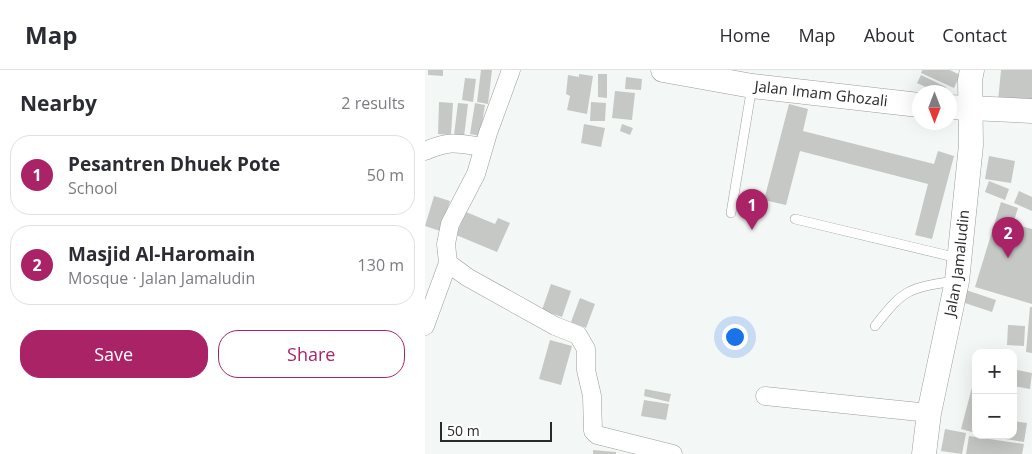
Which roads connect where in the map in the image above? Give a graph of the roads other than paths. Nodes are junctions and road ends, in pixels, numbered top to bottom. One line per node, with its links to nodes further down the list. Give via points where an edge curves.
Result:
1 (511, 70): 8 (street)
2 (663, 70): 4 (street, Jalan Imam Ghozali)
3 (972, 70): 6 (street, Jalan Jamaludin)
4 (752, 86): 5 (street, Jalan Imam Ghozali); 10 (lane)
5 (912, 104)
6 (960, 108): 7 (street); 13 (street, Jalan Jamaludin, via 971,145)
7 (1032, 111)
8 (484, 147): 9 (street, via 452,142); 12 (street, via 476,174 450,224 446,244)
9 (425, 151)
10 (731, 213)
11 (795, 219): 13 (lane)
12 (448, 263): 14 (street); 18 (street, via 555,326 578,335 586,349 586,370 593,396 593,431 597,435)
13 (958, 270): 15 (lane, via 916,287 893,302); 17 (street, Jalan Jamaludin)
14 (425, 326)
15 (875, 326)
16 (765, 396): 17 (street)
17 (929, 413): 19 (street, Jalan Jamaludin)
18 (673, 454)
19 (925, 454)

